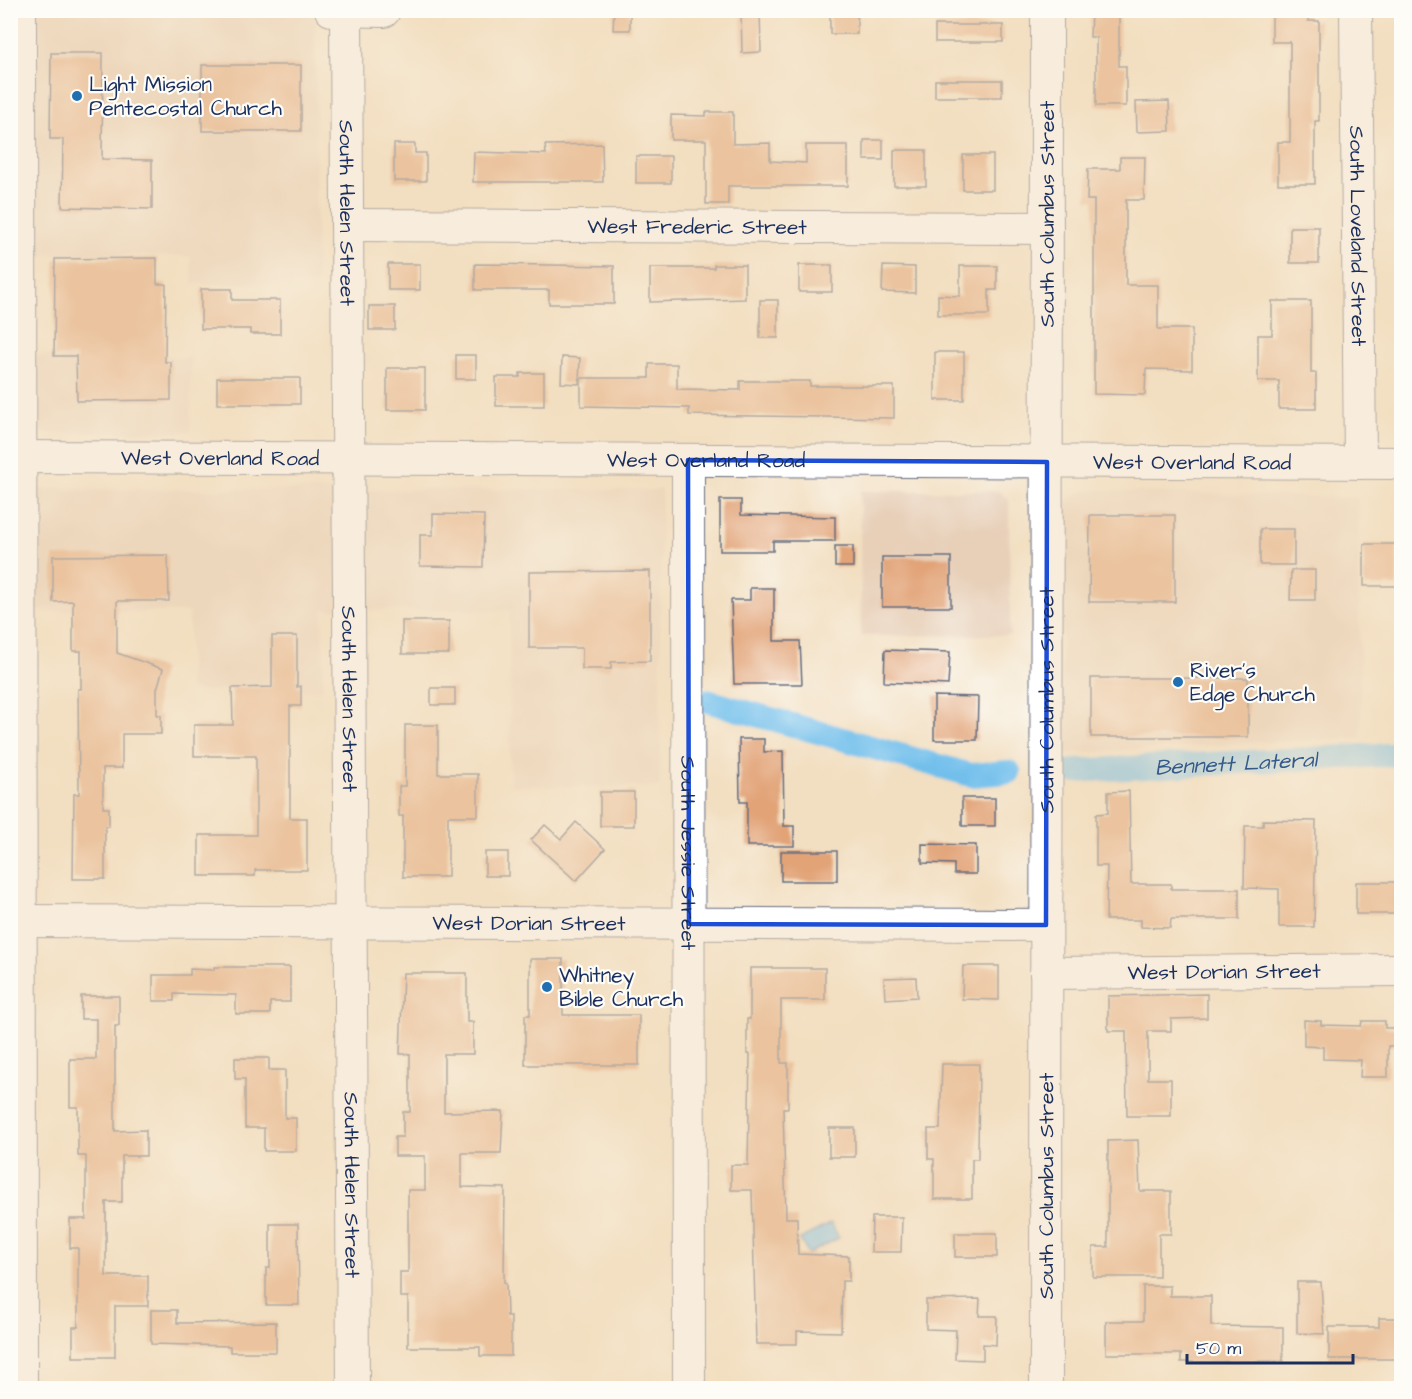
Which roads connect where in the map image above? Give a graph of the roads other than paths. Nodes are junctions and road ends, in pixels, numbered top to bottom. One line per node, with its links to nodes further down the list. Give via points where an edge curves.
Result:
1 (20, 10): 9 (street)
2 (331, 10): 3 (street)
3 (346, 10): 4 (street); 7 (street, South Helen Street)
4 (384, 10)
5 (1047, 10): 8 (street, South Columbus Street)
6 (1356, 10): 13 (street, South Loveland Street)
7 (347, 225): 8 (street, West Frederic Street); 10 (street, South Helen Street)
8 (1047, 228): 12 (street, South Columbus Street)
9 (16, 458): 10 (street, West Overland Road); 15 (street)
10 (349, 459): 11 (street, West Overland Road); 16 (street, South Helen Street)
11 (688, 460): 12 (street, West Overland Road); 17 (street, South Jessie Street)
12 (1047, 462): 13 (street, West Overland Road); 18 (street, South Columbus Street)
13 (1360, 463): 14 (street, West Overland Road)
14 (1401, 463)
15 (16, 921): 16 (street, West Dorian Street); 21 (street)
16 (351, 923): 17 (street, West Dorian Street); 22 (street, South Helen Street)
17 (689, 924): 18 (street, West Dorian Street); 23 (street, South Jessie Street)
18 (1046, 926): 20 (street, South Columbus Street)
19 (1401, 970): 20 (street, West Dorian Street)
20 (1046, 973): 24 (street, South Columbus Street)
21 (21, 1389)
22 (353, 1389)
23 (689, 1389)
24 (1046, 1389)

